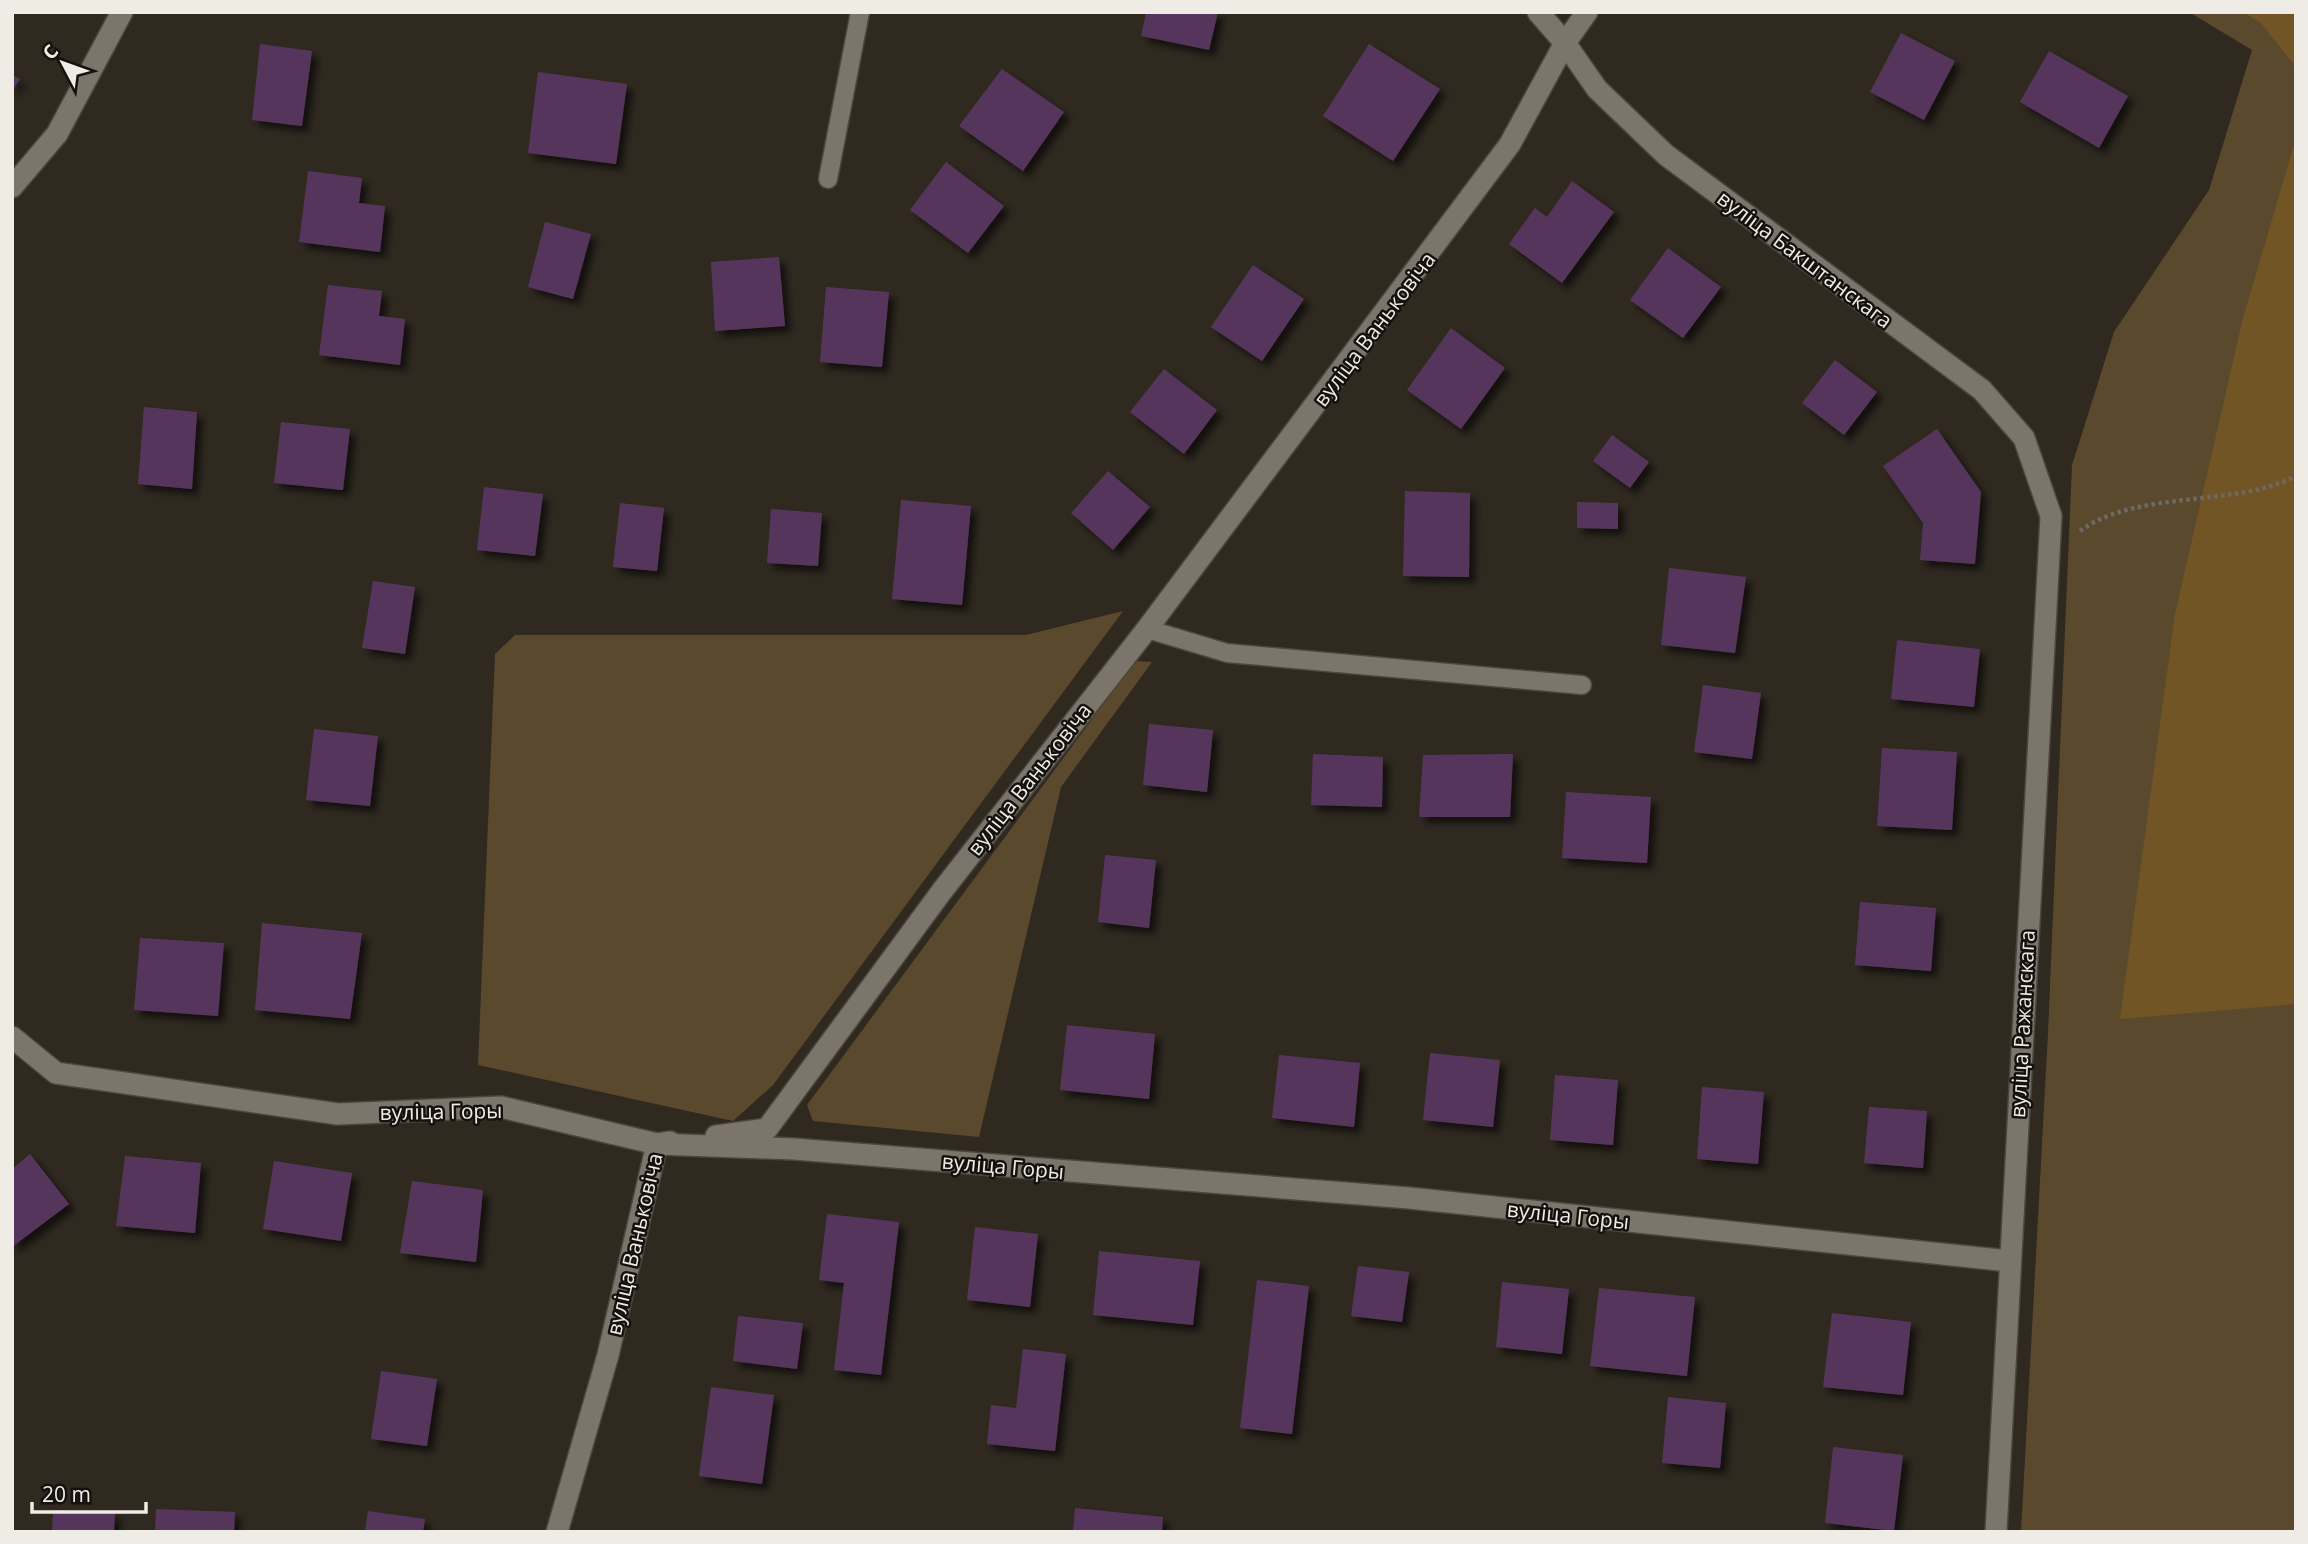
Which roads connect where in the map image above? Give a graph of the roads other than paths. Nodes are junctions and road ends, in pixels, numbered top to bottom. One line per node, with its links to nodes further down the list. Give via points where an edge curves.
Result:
1 (122, 12): 7 (street, via 57,134)
2 (860, 12): 6 (lane)
3 (1538, 12): 5 (street, вуліца Бакштанскага)
4 (1587, 12): 5 (street, вуліца Ваньковіча)
5 (1565, 43): 8 (street, вуліца Бакштанскага, via 1597,89 1666,155 1982,390 2024,438); 9 (street, вуліца Ваньковіча, via 1510,144)
6 (828, 179)
7 (12, 187)
8 (2051, 516): 13 (street, вуліца Ражанскага)
9 (1147, 629): 10 (lane, via 1227,653); 12 (street, вуліца Ваньковіча, via 942,891 767,1129)
10 (1582, 685)
11 (12, 1037): 12 (street, вуліца Горы, via 56,1073 338,1114 501,1107)
12 (657, 1144): 13 (street, вуліца Горы, via 794,1149 1409,1198); 14 (street, вуліца Ваньковіча, via 608,1356)
13 (2009, 1261): 15 (street, вуліца Ражанскага)
14 (557, 1532)
15 (1996, 1532)

